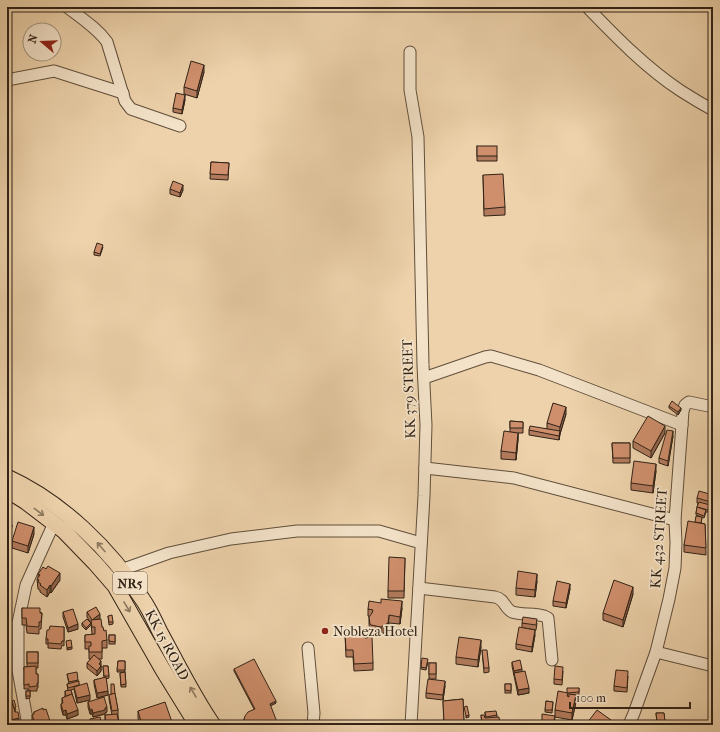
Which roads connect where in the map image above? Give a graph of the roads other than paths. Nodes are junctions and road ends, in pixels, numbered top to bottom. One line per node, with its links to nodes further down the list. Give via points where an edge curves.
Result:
1 (67, 7): 5 (street, via 107,42)
2 (587, 7): 6 (street, via 648,66)
3 (410, 52): 8 (street, KK 379 STREET, via 410,90 418,137)
4 (7, 80): 5 (street, via 54,71)
5 (123, 93): 7 (street, via 131,109)
6 (713, 110)
7 (180, 126)
8 (424, 378): 10 (street, via 491,356 539,370); 11 (street, KK 379 STREET)
9 (713, 407): 10 (street, KK 432 STREET, via 689,402 685,405)
10 (682, 425): 14 (street, KK 432 STREET)
11 (425, 468): 14 (street, via 514,478); 16 (street, KK 379 STREET)
12 (7, 477): 17 (highway, KK 15 ROAD / NR5, one-way to 12, via 90,534 46,500)
13 (7, 490): 15 (highway, KK 15 ROAD / NR5, one-way to 15)
14 (675, 520): 20 (street, KK 432 STREET, via 675,568)
15 (54, 523): 23 (street, via 26,585 18,623 18,670); 24 (highway, KK 15 ROAD / NR5, one-way to 24, via 74,540 115,586)
16 (421, 543): 17 (street, via 379,532 297,531 232,539 169,553); 18 (street, KK 379 STREET)
17 (121, 570): 25 (highway, KK 15 ROAD / NR5, one-way to 17, via 143,600)
18 (419, 588): 21 (street, via 495,597 501,599 511,611 548,618); 27 (street, KK 379 STREET)
19 (308, 648): 26 (street, via 314,713)
20 (656, 652): 22 (street); 28 (street, KK 432 STREET)
21 (552, 660)
22 (713, 666)
23 (28, 725)
24 (198, 725)
25 (213, 725)
26 (312, 725)
27 (411, 725)
28 (629, 725)

